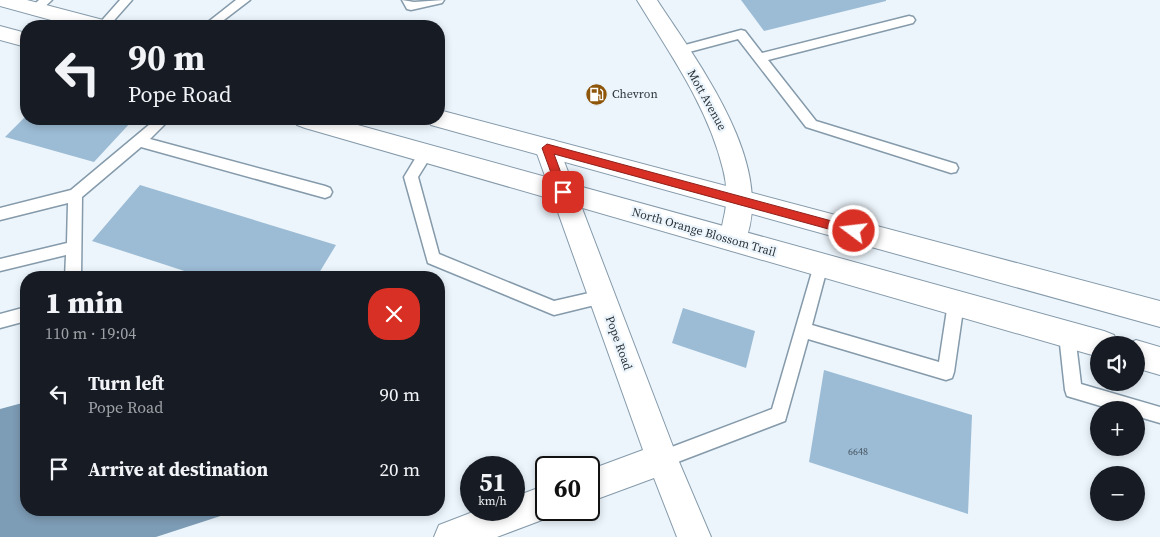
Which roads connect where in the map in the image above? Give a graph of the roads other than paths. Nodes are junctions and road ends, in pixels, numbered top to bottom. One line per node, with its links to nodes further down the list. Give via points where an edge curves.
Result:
1 (1, 0): 7 (main road)
2 (126, 0): 9 (lane)
3 (244, 0): 10 (lane)
4 (408, 0): 5 (lane, via 411,6)
5 (438, 0)
6 (647, 0): 14 (main road, Mott Avenue)
7 (41, 5): 8 (main road)
8 (84, 20)
9 (107, 20)
10 (217, 20)
11 (909, 20): 15 (lane)
12 (0, 33): 13 (main road)
13 (20, 38)
14 (678, 50): 15 (lane, via 741,34); 26 (main road, Mott Avenue, via 715,111 728,140 737,172)
15 (759, 58): 22 (lane, via 811,124)
16 (445, 121): 20 (main road)
17 (157, 125): 19 (lane)
18 (326, 125): 21 (main road, North Orange Blossom Trail)
19 (139, 140): 23 (lane); 25 (lane)
20 (547, 148): 24 (main road, Pope Road); 26 (main road)
21 (426, 153): 24 (main road, North Orange Blossom Trail); 33 (lane, via 411,177 433,258 554,308)
22 (951, 168)
23 (325, 192)
24 (563, 192): 28 (main road, North Orange Blossom Trail); 33 (main road, Pope Road)
25 (75, 195): 27 (lane); 29 (lane)
26 (740, 200): 28 (main road, Mott Avenue); 35 (main road)
27 (0, 214)
28 (732, 240): 31 (main road, North Orange Blossom Trail)
29 (74, 247): 30 (lane); 32 (lane)
30 (0, 265)
31 (822, 265): 34 (main road, North Orange Blossom Trail); 38 (lane)
32 (73, 271)
33 (602, 298): 44 (main road, Pope Road)
34 (956, 303): 38 (lane, via 946,372); 39 (main road, North Orange Blossom Trail)
35 (1160, 314)
36 (20, 316): 37 (lane)
37 (0, 321)
38 (804, 330): 44 (lane, via 779,415)
39 (1067, 334): 40 (main road, North Orange Blossom Trail); 43 (lane, via 1073,390)
40 (1090, 341)
41 (1145, 357): 42 (main road)
42 (1160, 361)
43 (1160, 415)
44 (662, 459): 45 (main road); 48 (main road, Pope Road)
45 (600, 482)
46 (535, 506): 47 (main road)
47 (451, 537)
48 (694, 537)

